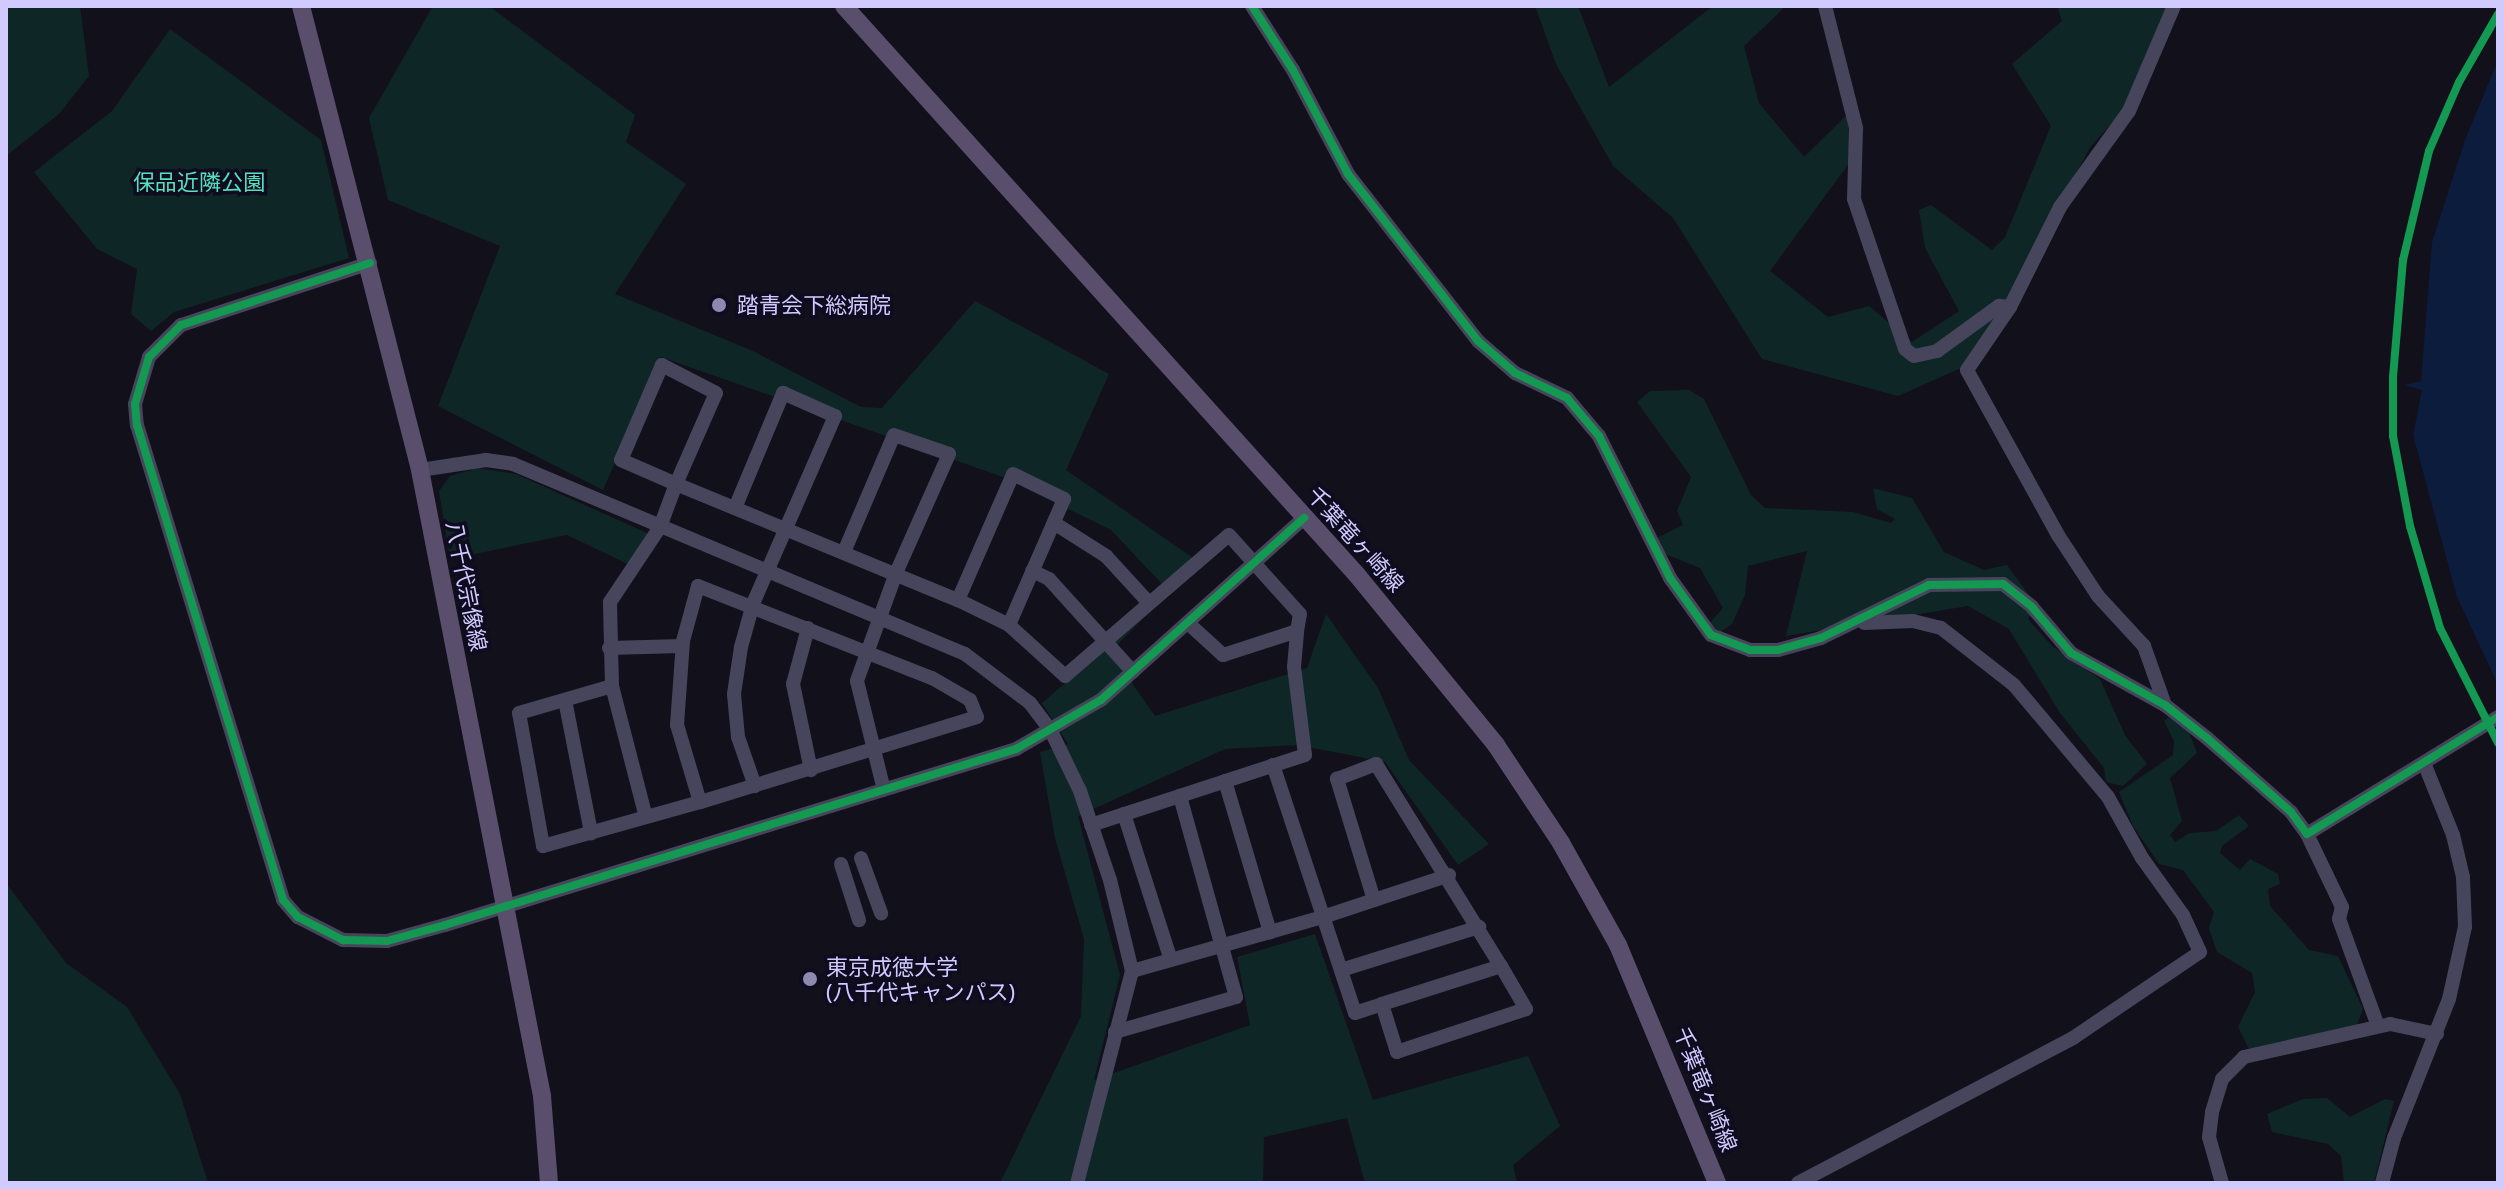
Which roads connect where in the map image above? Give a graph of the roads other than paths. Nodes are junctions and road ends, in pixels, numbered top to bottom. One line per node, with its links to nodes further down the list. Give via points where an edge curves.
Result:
1 (301, 6): 6 (main road, 八千代宗像線)
2 (844, 6): 11 (main road, 千葉竜ヶ崎線)
3 (1252, 6): 26 (street, via 1348,174 1478,341 1515,373 1567,398 1599,436 1670,578 1711,635 1750,650 1778,650)
4 (1825, 6): 7 (street, via 1856,128 1854,199 1905,349 1924,357 1999,306)
5 (2174, 6): 7 (street, via 2142,88 2060,207)
6 (370, 263): 8 (main road, 八千代宗像線); 57 (street, via 201,316 170,333 142,371 137,425 283,900 323,933 362,942 387,941)
7 (2010, 307): 36 (street, via 1971,359 1970,379 2058,535 2098,596 2144,646)
8 (420, 470): 13 (street, via 486,460 513,464); 57 (main road, 八千代宗像線)
9 (676, 484): 9 (street, via 716,393 662,365 621,460); 10 (street); 13 (street)
10 (735, 508): 14 (street); 14 (street, via 783,393 835,416)
11 (1304, 518): 16 (street); 74 (main road, 千葉竜ヶ崎線, via 1425,653 1549,823 1646,1003)
12 (1054, 523): 18 (street); 20 (street, via 1064,499 1013,474); 21 (street, via 1106,556)
13 (660, 527): 17 (street); 31 (street, via 610,602)
14 (787, 529): 15 (street); 17 (street)
15 (844, 552): 19 (street); 19 (street, via 894,435 949,454)
16 (1254, 565): 21 (street, via 1229,535); 24 (street); 28 (street, via 1300,614)
17 (770, 571): 22 (street); 23 (street)
18 (1032, 571): 25 (street); 29 (street, via 1049,579)
19 (896, 573): 20 (street); 23 (street)
20 (958, 600): 25 (street)
21 (1149, 603): 29 (street)
22 (753, 604): 27 (street); 30 (street, via 698,586); 44 (street, via 734,694 738,737)
23 (878, 618): 32 (street); 38 (street, via 983,664 1030,703)
24 (1189, 624): 28 (street, via 1223,655); 33 (street)
25 (1009, 625): 29 (street, via 1065,676)
26 (1848, 625): 36 (street, via 1929,585 2003,584 2032,607 2071,653); 75 (street, via 1883,619 1941,628 2014,685 2108,797 2142,858 2183,915 2200,952 2073,1038)
27 (808, 628): 32 (street); 42 (street, via 793,684)
28 (1297, 631): 41 (street, via 1294,667 1305,755)
29 (1107, 640): 33 (street)
30 (682, 646): 31 (street); 47 (street, via 677,725)
31 (609, 648): 34 (street)
32 (865, 652): 39 (street, via 857,681); 39 (street, via 932,678 970,700 977,717)
33 (1133, 672): 38 (street)
34 (612, 686): 35 (street); 49 (street)
35 (565, 700): 51 (street); 51 (street, via 519,713 543,846)
36 (2165, 705): 52 (street, via 2255,779)
37 (2492, 720): 40 (street)
38 (1051, 731): 45 (street, via 1016,749); 50 (street)
39 (874, 751): 42 (street); 45 (street)
40 (2424, 763): 52 (street); 71 (street, via 2453,835 2464,903 2460,966)
41 (1273, 765): 43 (street); 59 (street)
42 (811, 770): 44 (street)
43 (1225, 781): 46 (street); 62 (street)
44 (755, 786): 47 (street)
45 (884, 790): 57 (street)
46 (1180, 796): 48 (street); 63 (street)
47 (700, 802): 49 (street)
48 (1124, 814): 50 (street); 64 (street)
49 (646, 817): 51 (street)
50 (1091, 825): 67 (street)
51 (591, 833)
52 (2307, 834): 69 (street, via 2342,907 2339,919)
53 (861, 858): 58 (street)
54 (841, 864): 60 (street)
55 (1449, 875): 56 (street); 56 (street, via 1376,764 1337,779); 61 (street)
56 (1374, 900): 59 (street)
57 (504, 905): 72 (main road, 八千代宗像線, via 542,1096)
58 (881, 913)
59 (1323, 917): 62 (street); 66 (street)
60 (859, 920)
61 (1479, 927): 65 (street); 66 (street)
62 (1270, 932): 63 (street)
63 (1221, 946): 64 (street); 70 (street, via 1236,997)
64 (1171, 960): 67 (street)
65 (1501, 966): 68 (street); 68 (street, via 1526,1009 1397,1052)
66 (1341, 970): 68 (street, via 1355,1013)
67 (1132, 971): 70 (street)
68 (1382, 1004)
69 (2378, 1026): 71 (street, via 2411,1025); 76 (street, via 2244,1057 2233,1065 2216,1092 2209,1137)
70 (1115, 1032): 73 (street)
71 (2437, 1034): 77 (street, via 2394,1138)
72 (549, 1183)
73 (1077, 1183)
74 (1717, 1183)
75 (1798, 1183)
76 (2222, 1183)
77 (2382, 1183)

